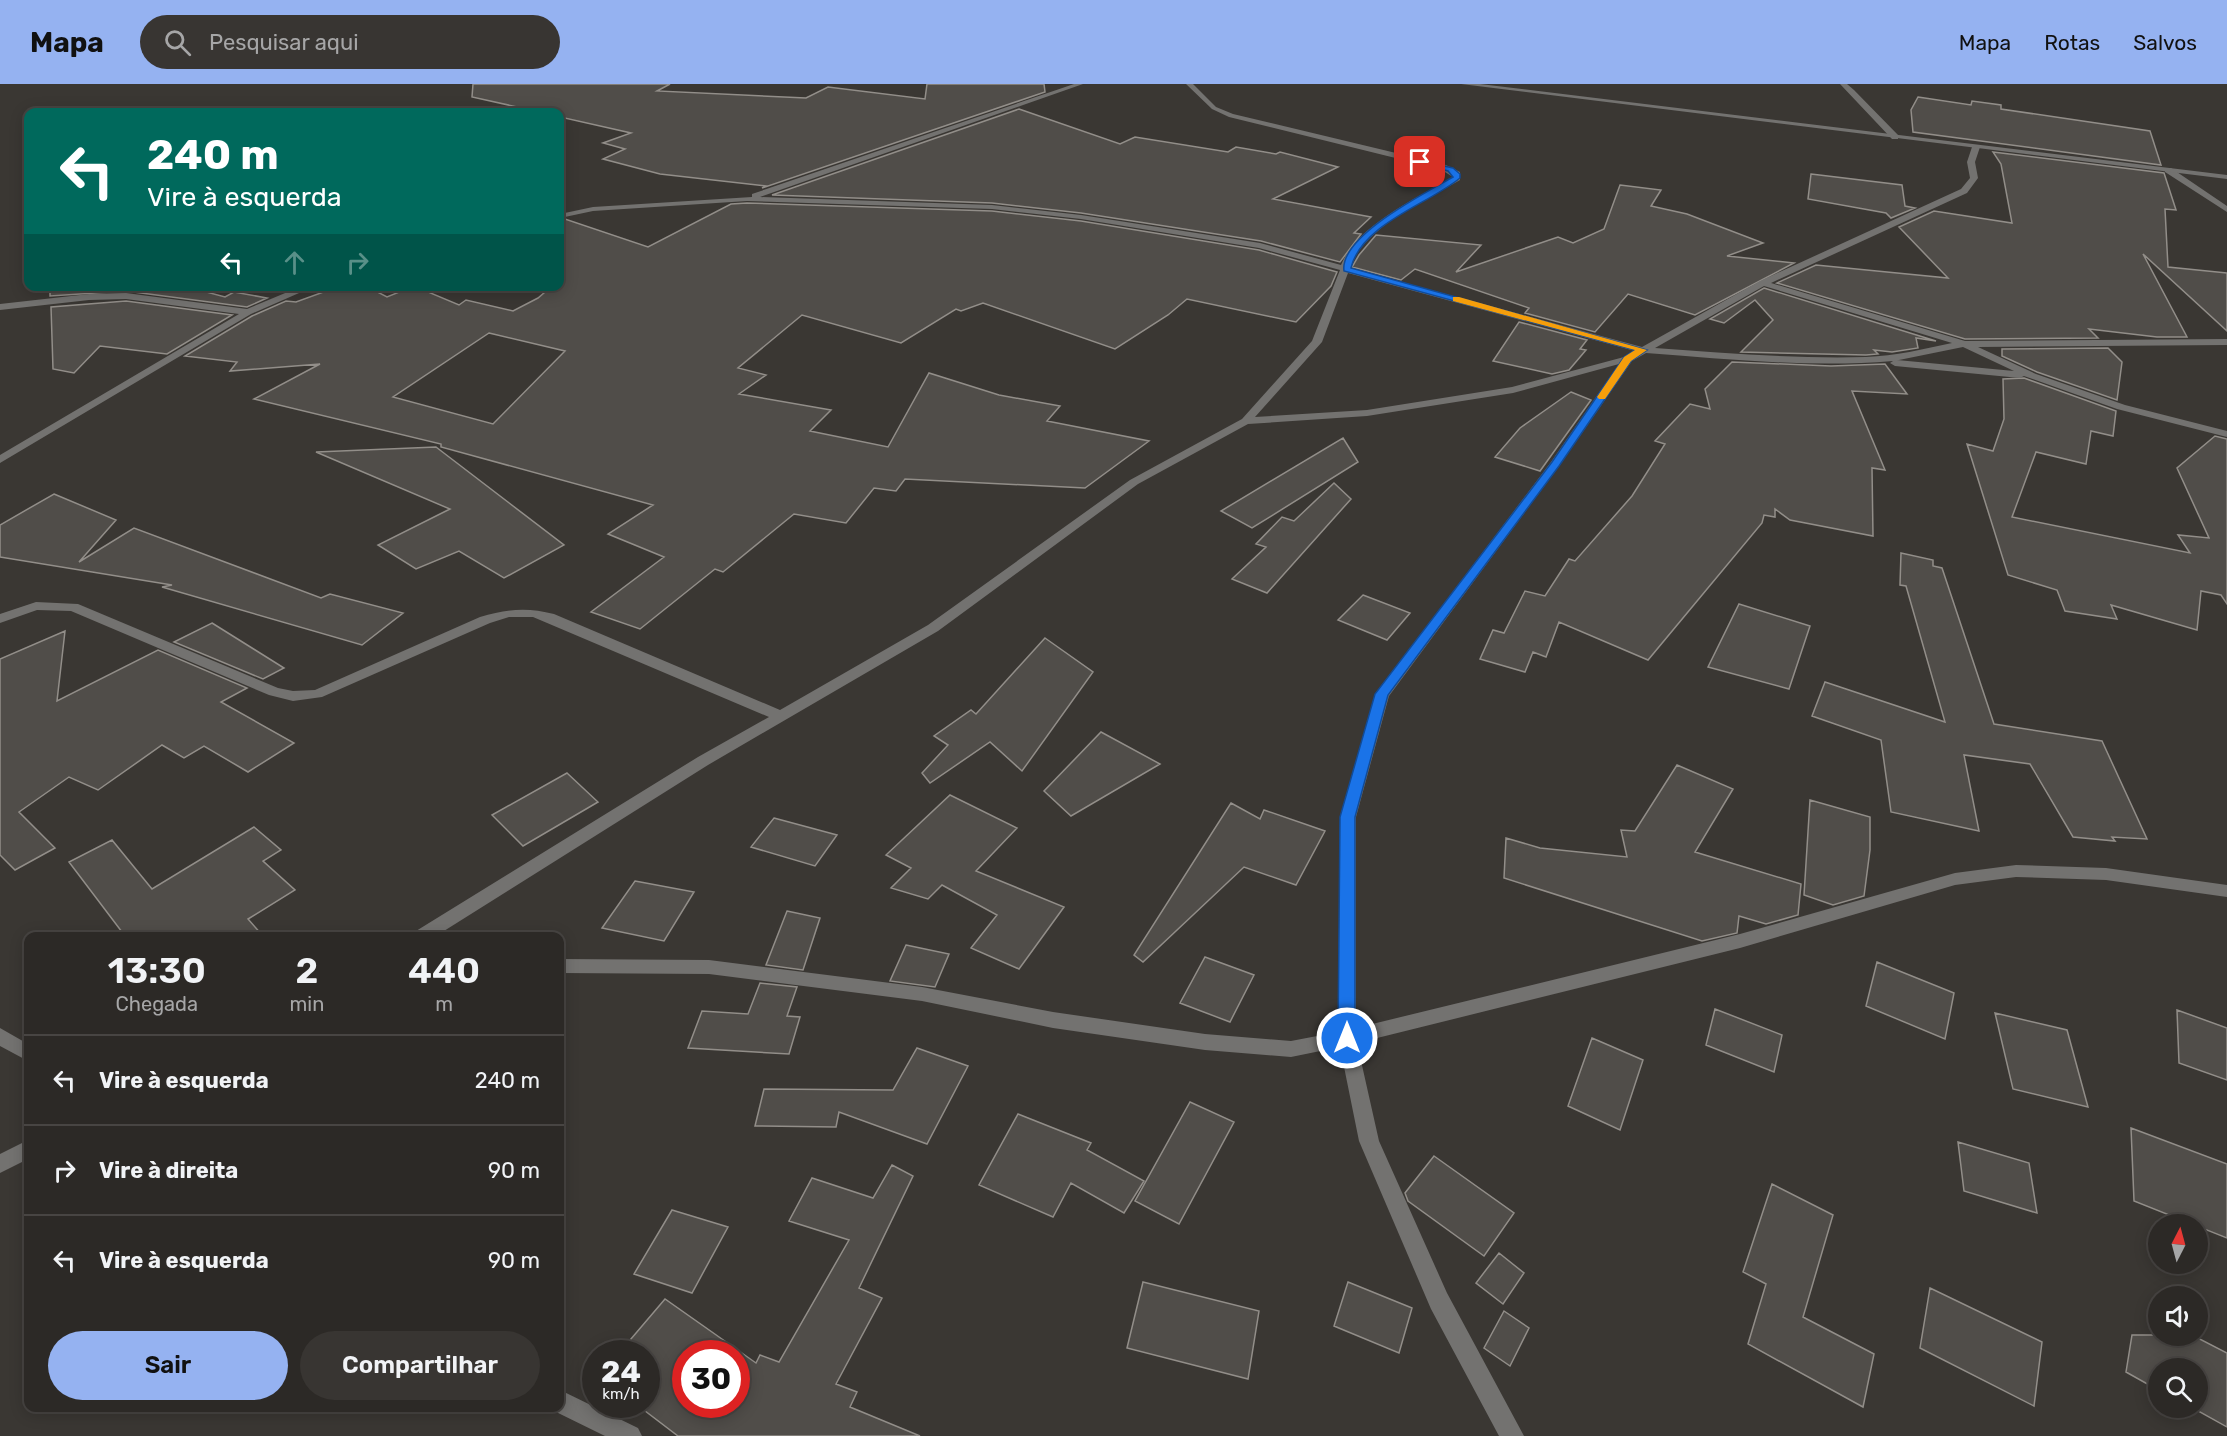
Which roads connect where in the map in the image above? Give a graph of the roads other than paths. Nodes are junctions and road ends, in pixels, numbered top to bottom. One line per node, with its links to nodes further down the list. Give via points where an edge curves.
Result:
1 (1080, 84): 9 (street)
2 (1189, 84): 14 (street, via 1208,103 1231,116 1455,172 1456,178 1394,215 1361,242 1349,257)
3 (1464, 84): 5 (street)
4 (1842, 84): 5 (street)
5 (1895, 137): 6 (street)
6 (1976, 147): 7 (street); 15 (street, via 1971,162 1974,178 1964,191)
7 (2168, 170): 8 (street); 12 (street)
8 (2227, 177)
9 (747, 199): 11 (street); 14 (street, via 992,207 1081,216 1260,246)
10 (564, 207): 11 (street)
11 (593, 209): 13 (street)
12 (2227, 210)
13 (564, 215)
14 (1347, 270): 21 (street); 25 (street, via 1317,342)
15 (1763, 283): 20 (street); 21 (street)
16 (299, 291): 18 (street)
17 (0, 307): 18 (street, via 126,296)
18 (248, 312): 27 (street)
19 (2227, 342): 20 (street)
20 (1964, 344): 23 (street); 24 (street)
21 (1642, 350): 22 (street); 23 (street)
22 (1628, 359): 25 (street, via 1513,390 1367,413); 34 (street, via 1555,464 1382,694 1348,817)
23 (1867, 360): 24 (street)
24 (2032, 376): 26 (street, via 2121,407)
25 (1246, 421): 29 (street, via 1134,482 933,628)
26 (2227, 434)
27 (0, 460)
28 (0, 619): 29 (street, via 36,606 73,608 274,692 294,696 317,694 355,680 484,620 508,613 533,613)
29 (780, 716): 31 (street)
30 (2227, 891): 34 (street, via 2106,874 2016,871 1955,879 1740,941)
31 (428, 932)
32 (564, 966): 34 (street, via 709,967 922,994 1053,1020 1205,1042 1291,1049)
33 (0, 1036): 35 (street)
34 (1347, 1038): 40 (street, via 1369,1141 1439,1301)
35 (24, 1051)
36 (24, 1151): 37 (street)
37 (0, 1164)
38 (564, 1404): 39 (street)
39 (630, 1436)
40 (1512, 1436)

